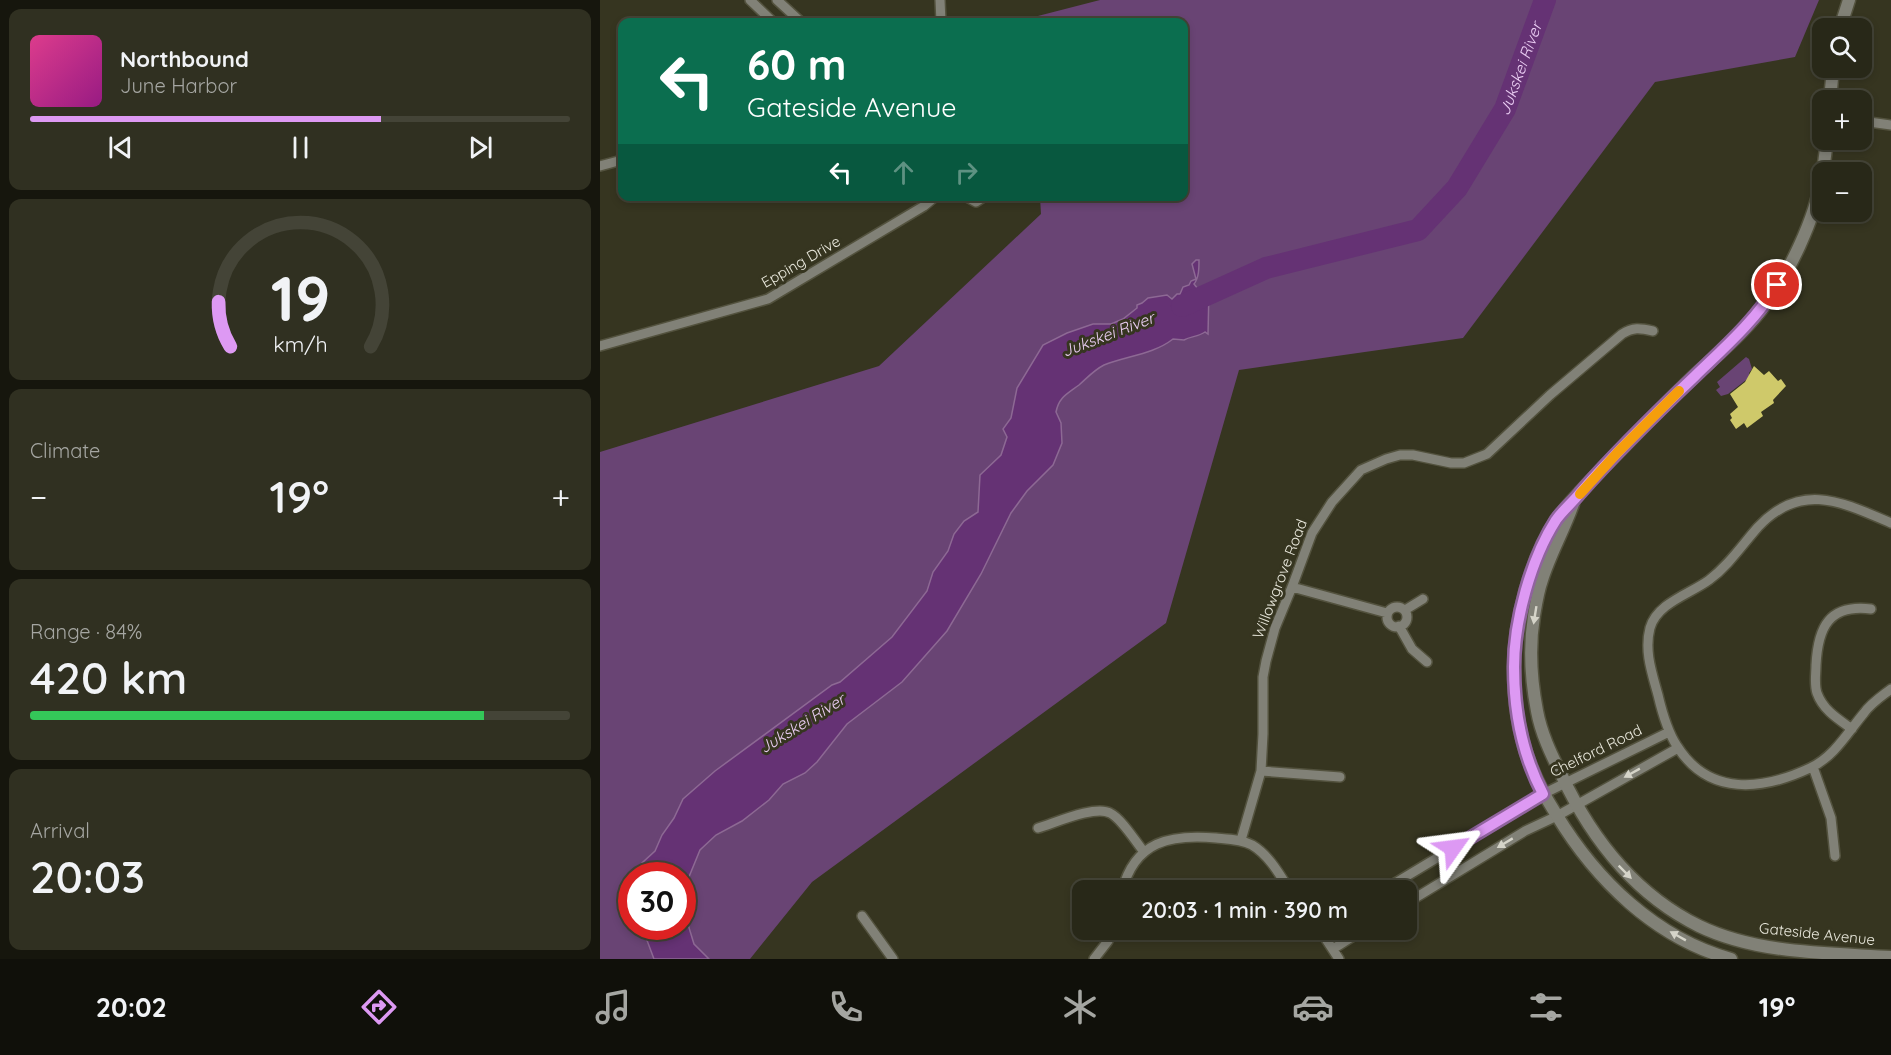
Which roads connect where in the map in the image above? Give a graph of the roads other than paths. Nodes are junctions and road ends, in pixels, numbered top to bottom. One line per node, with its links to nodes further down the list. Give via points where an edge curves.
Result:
1 (750, 0): 5 (street)
2 (777, 0): 6 (street)
3 (940, 0): 7 (street)
4 (1849, 0): 8 (street)
5 (769, 18)
6 (797, 18)
7 (941, 18)
8 (1843, 18)
9 (1872, 122): 10 (street)
10 (1891, 125)
11 (618, 161): 12 (street)
12 (600, 166)
13 (930, 201): 16 (street, Epping Drive, via 768,299)
14 (1812, 216): 17 (street, Gateside Avenue, via 1762,309)
15 (1653, 331): 19 (street, Willowgrove Road, via 1640,328 1622,334 1496,447 1475,460 1451,463 1400,455 1361,470 1318,521)
16 (600, 346)
17 (1574, 500): 34 (street, Gateside Avenue, one-way to 34, via 1541,581 1532,653 1537,712); 36 (street, Gateside Avenue, via 1556,521 1539,556 1517,621 1514,646 1518,725)
18 (1891, 523): 28 (street, via 1835,501 1808,499 1792,503 1769,516 1708,580 1665,607 1651,625 1648,652)
19 (1292, 587): 23 (street); 32 (street, Willowgrove Road, via 1275,628 1263,677)
20 (1423, 599): 22 (street)
21 (1871, 609): 27 (street, via 1848,608 1831,618 1824,626 1817,652 1816,692 1832,714)
22 (1405, 610): 23 (street, via 1395,607); 24 (street, via 1407,618)
23 (1387, 613): 24 (street, via 1389,623)
24 (1399, 626): 25 (street, via 1412,649)
25 (1427, 663)
26 (1891, 688): 27 (street)
27 (1852, 729): 30 (street)
28 (1669, 732): 29 (street); 31 (street, Chelford Road)
29 (1678, 748): 30 (street, via 1700,770 1727,784 1763,784); 35 (street, one-way to 35)
30 (1813, 766): 42 (street, via 1831,818)
31 (1596, 769): 34 (street, Chelford Road); 35 (street)
32 (1261, 771): 33 (street); 40 (street, Willowgrove Road)
33 (1340, 777)
34 (1565, 783): 36 (street, Chelford Road); 37 (street, Gateside Avenue)
35 (1606, 788): 37 (street)
36 (1543, 794): 38 (street, Gateside Avenue); 45 (street, Chelford Road)
37 (1577, 805): 38 (street); 52 (street, Gateside Avenue, one-way to 52, via 1605,849 1636,883 1700,926 1772,947)
38 (1557, 816): 46 (street, one-way to 46, via 1525,831); 56 (street, Gateside Avenue, one-way to 38, via 1675,935 1641,913 1591,865)
39 (1038, 828): 41 (street, via 1105,811 1116,817)
40 (1241, 840): 41 (street, via 1177,837); 44 (street, via 1263,854)
41 (1144, 852): 43 (street)
42 (1835, 856)
43 (1126, 880)
44 (1282, 880)
45 (1400, 880)
46 (1417, 897)
47 (862, 916): 53 (street)
48 (1108, 940): 54 (street)
49 (1327, 940): 51 (street)
50 (1347, 940): 51 (street)
51 (1333, 949): 55 (street)
52 (1891, 957)
53 (893, 959)
54 (1094, 959)
55 (1339, 959)
56 (1731, 959)

